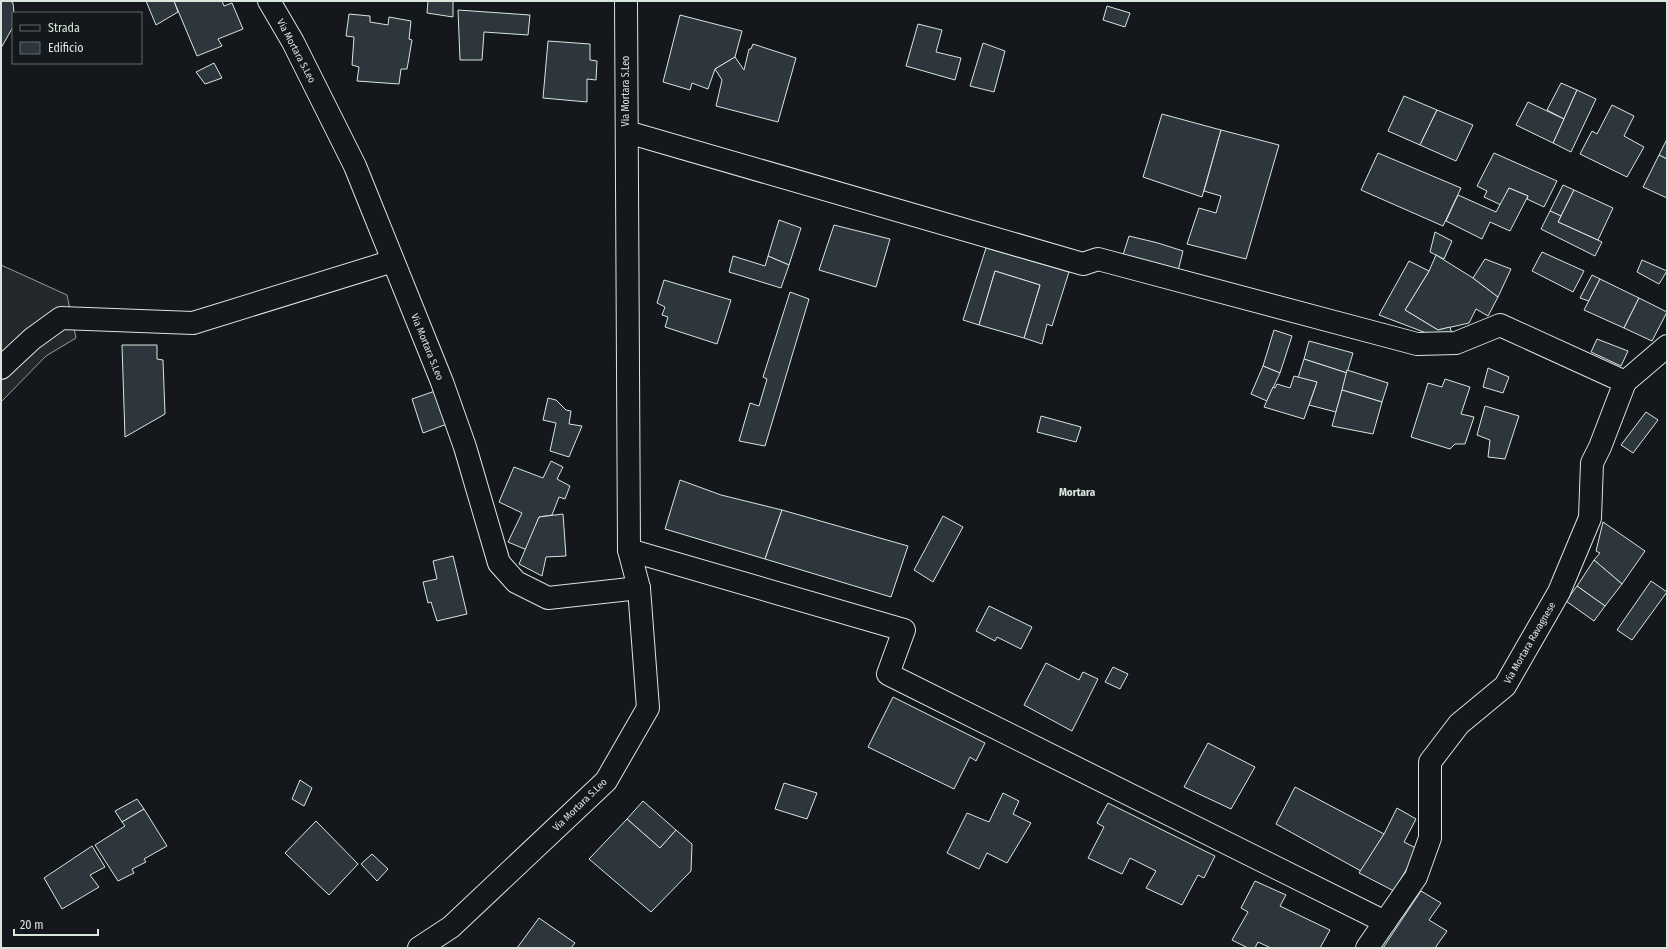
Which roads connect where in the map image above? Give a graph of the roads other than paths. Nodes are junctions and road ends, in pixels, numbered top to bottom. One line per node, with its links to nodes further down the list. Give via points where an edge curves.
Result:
1 (269, 1): 4 (street, Via Mortara S.Leo, via 293,42 355,166)
2 (626, 1): 3 (street, Via Mortara S.Leo)
3 (627, 132): 7 (street, via 1083,264 1098,259 1417,344 1456,343 1500,325); 8 (street, Via Mortara S.Leo)
4 (393, 261): 6 (street, via 193,323 61,318 32,339); 9 (street, Via Mortara S.Leo, via 442,382 465,447 499,563 516,582 548,598)
5 (1667, 346): 7 (street, Via Mortara Ravagnese)
6 (1, 368)
7 (1625, 382): 10 (street, Via Mortara Ravagnese, via 1592,463 1590,518 1559,592 1505,686 1460,724 1430,762 1430,838 1416,877)
8 (629, 550): 9 (street, Via Mortara S.Leo); 10 (street, via 904,630 888,674)
9 (639, 588): 11 (street, Via Mortara S.Leo, via 648,708 606,781 451,927)
10 (1385, 922): 12 (street, Via Mortara Ravagnese)
11 (419, 948)
12 (1367, 948)

